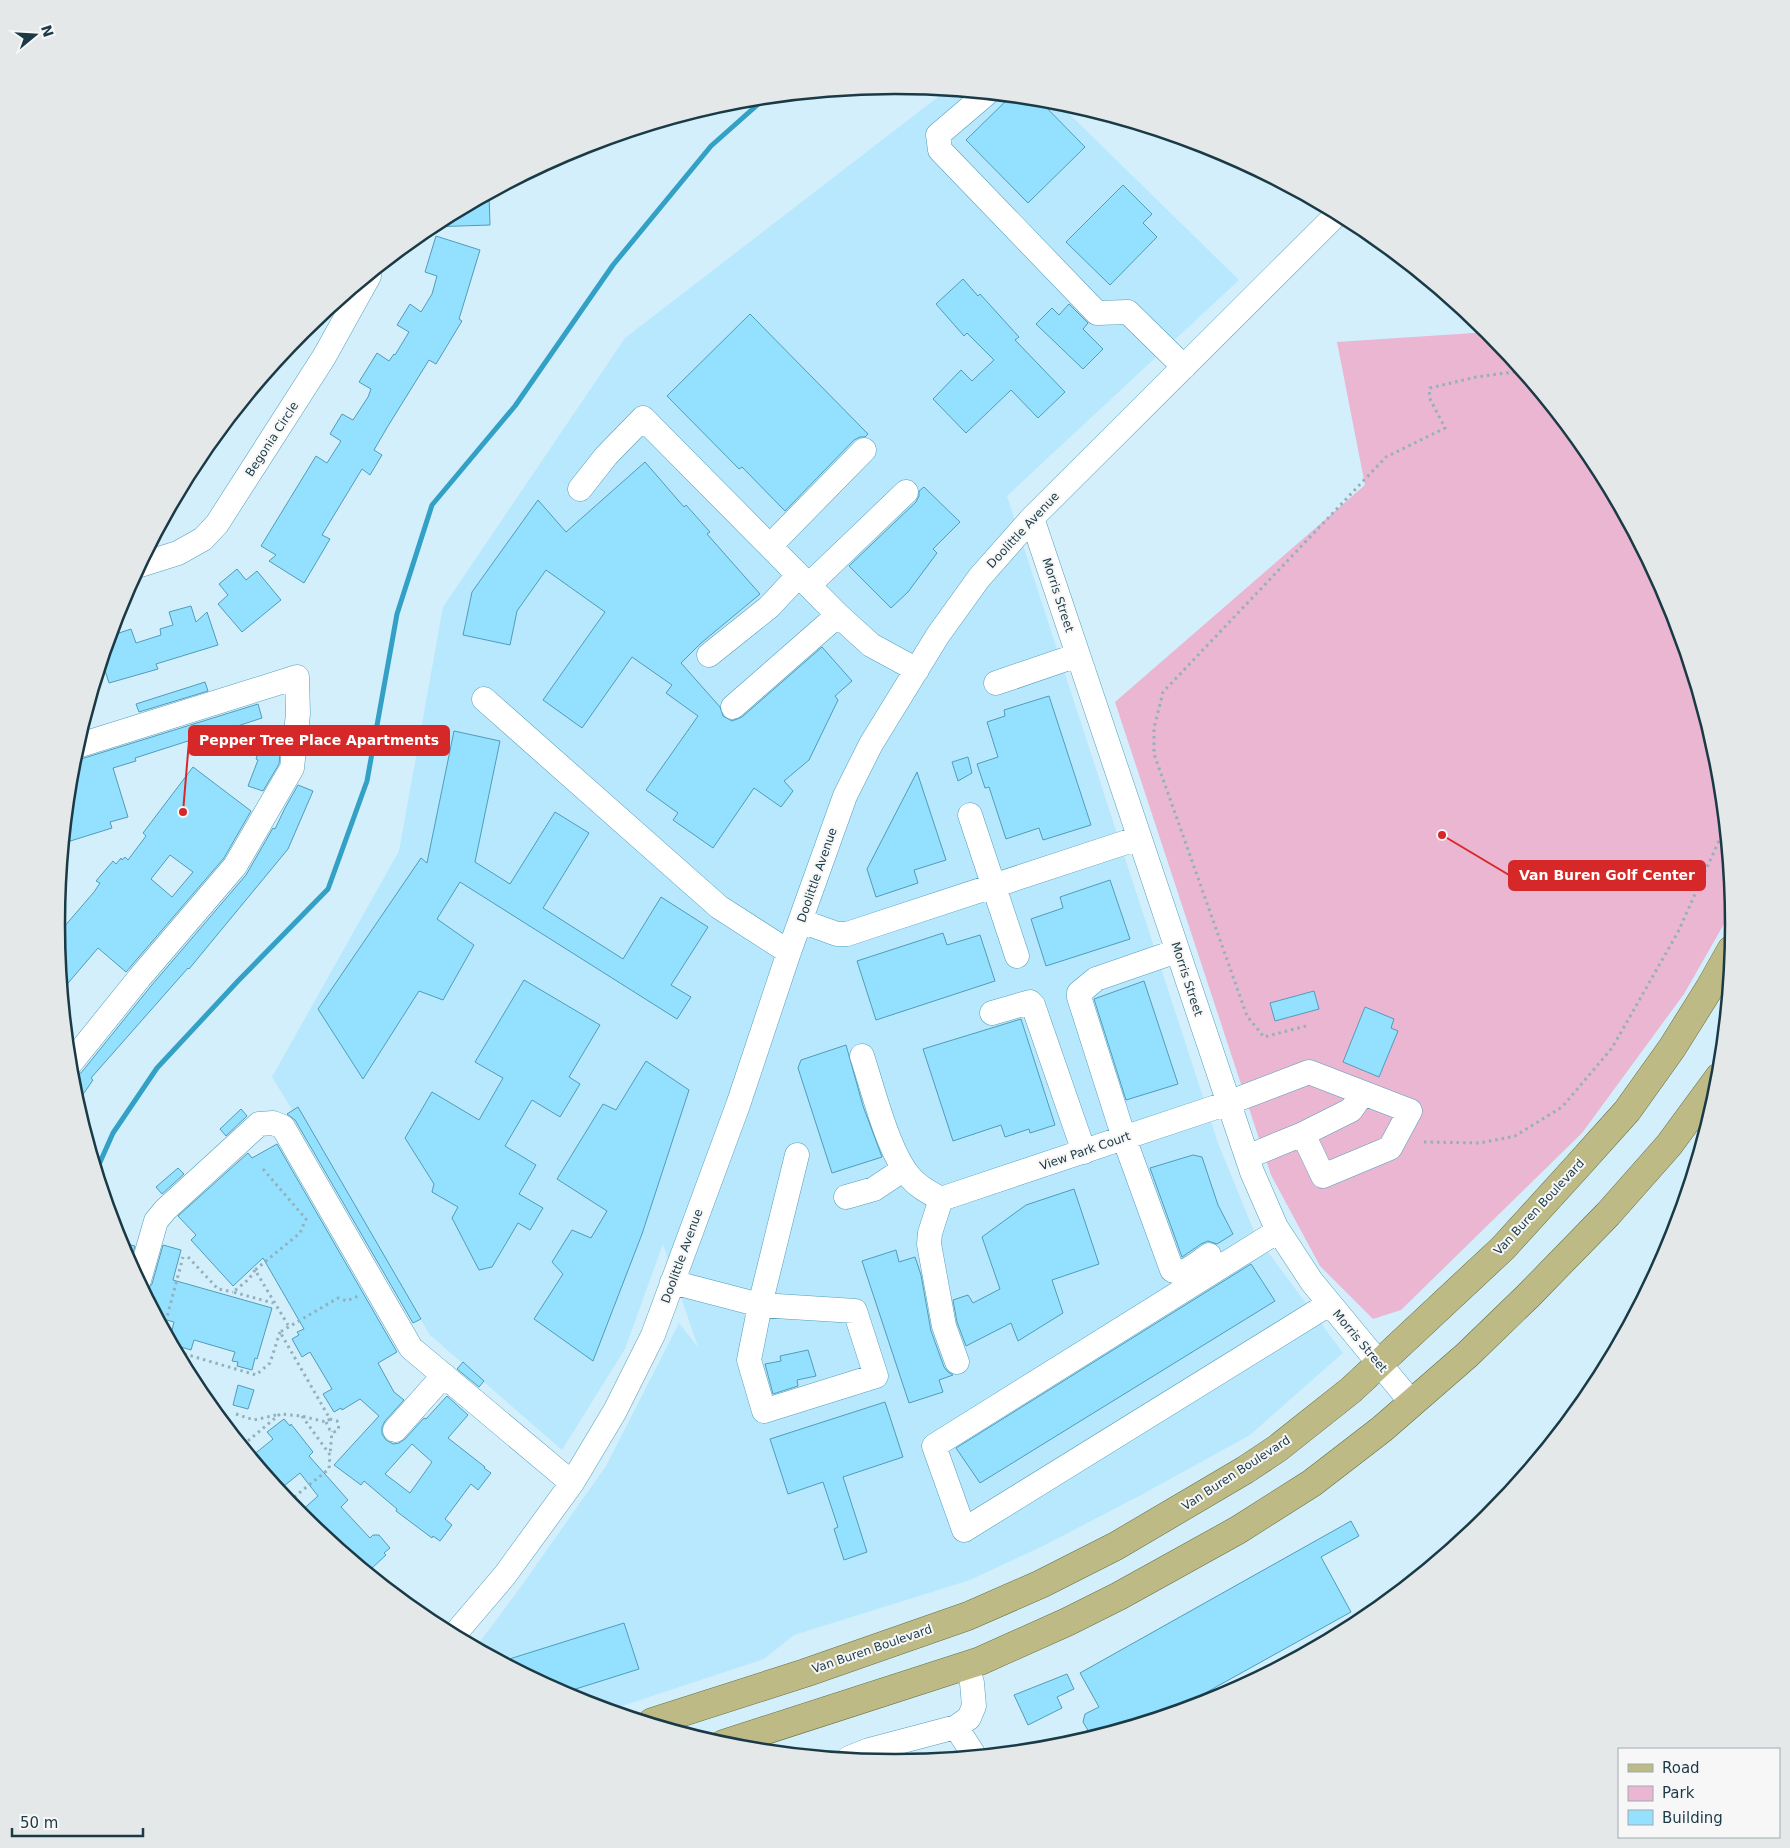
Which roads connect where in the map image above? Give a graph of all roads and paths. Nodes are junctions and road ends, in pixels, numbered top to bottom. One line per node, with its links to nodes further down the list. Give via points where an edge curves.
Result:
1 (980, 99): 4 (street, via 938,135 940,150 1097,313 1128,312)
2 (1331, 219): 4 (street, Doolittle Avenue)
3 (362, 289): 11 (street, Begonia Circle, via 324,357 217,524 203,539 178,553)
4 (1184, 367): 9 (street, Doolittle Avenue)
5 (1514, 372): 31 (path, via 1430,388 1429,398 1445,428 1386,457 1163,692 1154,728 1154,754 1247,1016 1264,1037)
6 (864, 450): 10 (street)
7 (580, 489): 10 (street, via 643,418)
8 (906, 492): 12 (street)
9 (1032, 518): 15 (street, Morris Street); 16 (street, Doolittle Avenue, via 979,578)
10 (770, 546): 12 (street)
11 (149, 562)
12 (804, 580): 13 (street); 14 (street)
13 (838, 615): 16 (street, via 871,645); 19 (street)
14 (709, 655)
15 (1078, 655): 17 (street); 22 (street, Morris Street)
16 (916, 670): 25 (street, Doolittle Avenue, via 871,744 845,796)
17 (996, 683)
18 (484, 699): 27 (street, via 719,907)
19 (733, 707)
20 (85, 743): 32 (street, via 297,678 298,714 292,768 235,866)
21 (970, 814): 24 (street)
22 (1140, 838): 24 (street); 26 (street, Morris Street)
23 (1720, 838): 39 (path, via 1678,932 1612,1048 1562,1107 1515,1136 1480,1143)
24 (994, 886): 25 (street, via 847,934 837,934); 28 (street)
25 (802, 920): 27 (street, Doolittle Avenue)
26 (1177, 951): 36 (street, Morris Street); 38 (street, via 1096,979 1079,993)
27 (789, 952): 51 (street, Doolittle Avenue, via 738,1105)
28 (1017, 956)
29 (1724, 963): 62 (main road, Van Buren Boulevard, via 1672,1048 1626,1111 1503,1248)
30 (992, 1013): 40 (street, via 1024,1003 1033,1005)
31 (1306, 1026)
32 (76, 1056)
33 (862, 1056): 44 (street, via 888,1136)
34 (1363, 1093): 36 (street, View Park Court, via 1309,1072); 37 (street, via 1351,1110); 37 (street, View Park Court, via 1410,1111 1390,1148 1323,1176)
35 (1707, 1093): 64 (main road, via 1669,1145 1608,1214 1467,1355)
36 (1228, 1103): 38 (street, View Park Court); 42 (street, Morris Street)
37 (1303, 1134): 42 (street)
38 (1124, 1138): 40 (street, View Park Court); 48 (street, via 1172,1270 1184,1271)
39 (1424, 1142)
40 (1084, 1152): 46 (street, View Park Court)
41 (798, 1155): 56 (street)
42 (1247, 1157): 47 (street, Morris Street)
43 (263, 1169): 49 (path, via 306,1219 300,1233)
44 (904, 1170): 45 (street, via 874,1189); 46 (street, via 922,1188)
45 (846, 1198)
46 (941, 1199): 61 (street, via 929,1244 942,1318)
47 (1278, 1230): 55 (street, Morris Street); 55 (street, via 934,1446 964,1530)
48 (1234, 1240)
49 (255, 1270): 53 (path); 54 (path)
50 (142, 1271): 52 (street, via 156,1221 165,1210 259,1124 272,1123 283,1127)
51 (672, 1282): 56 (street); 74 (street, Doolittle Avenue, via 652,1335 619,1402)
52 (375, 1285): 59 (path, via 348,1302 338,1298); 63 (street, via 412,1348)
53 (233, 1292): 54 (path); 57 (path, via 218,1290 185,1257)
54 (273, 1303): 58 (path)
55 (1329, 1304): 62 (street, Morris Street)
56 (760, 1305): 56 (street, via 855,1311 876,1376 764,1411 749,1360)
57 (166, 1320)
58 (288, 1325)
59 (280, 1332): 60 (path, via 270,1363 256,1375); 68 (path)
60 (186, 1354)
61 (957, 1362)
62 (1379, 1364): 64 (street, Morris Street); 78 (main road, Van Buren Boulevard, via 1298,1434 1245,1470 1116,1546 1041,1584 968,1616)
63 (444, 1375): 70 (street); 74 (street)
64 (1412, 1403): 77 (main road, via 1312,1483 1238,1530 1110,1601)
65 (236, 1414): 66 (path, via 254,1420)
66 (280, 1414): 67 (path); 72 (path)
67 (301, 1416): 69 (path); 73 (path)
68 (330, 1419): 69 (path); 71 (path, via 339,1425 338,1430)
69 (326, 1422): 71 (path)
70 (395, 1430)
71 (332, 1431): 73 (path)
72 (247, 1442)
73 (330, 1455): 75 (path, via 328,1469)
74 (572, 1483): 76 (street, Doolittle Avenue, via 505,1575)
75 (294, 1496)
76 (459, 1630)
77 (967, 1665): 79 (street, via 974,1706 969,1718); 80 (main road)
78 (659, 1720)
79 (956, 1727): 81 (street); 82 (street)
80 (739, 1739)
81 (971, 1750)
82 (884, 1754)

